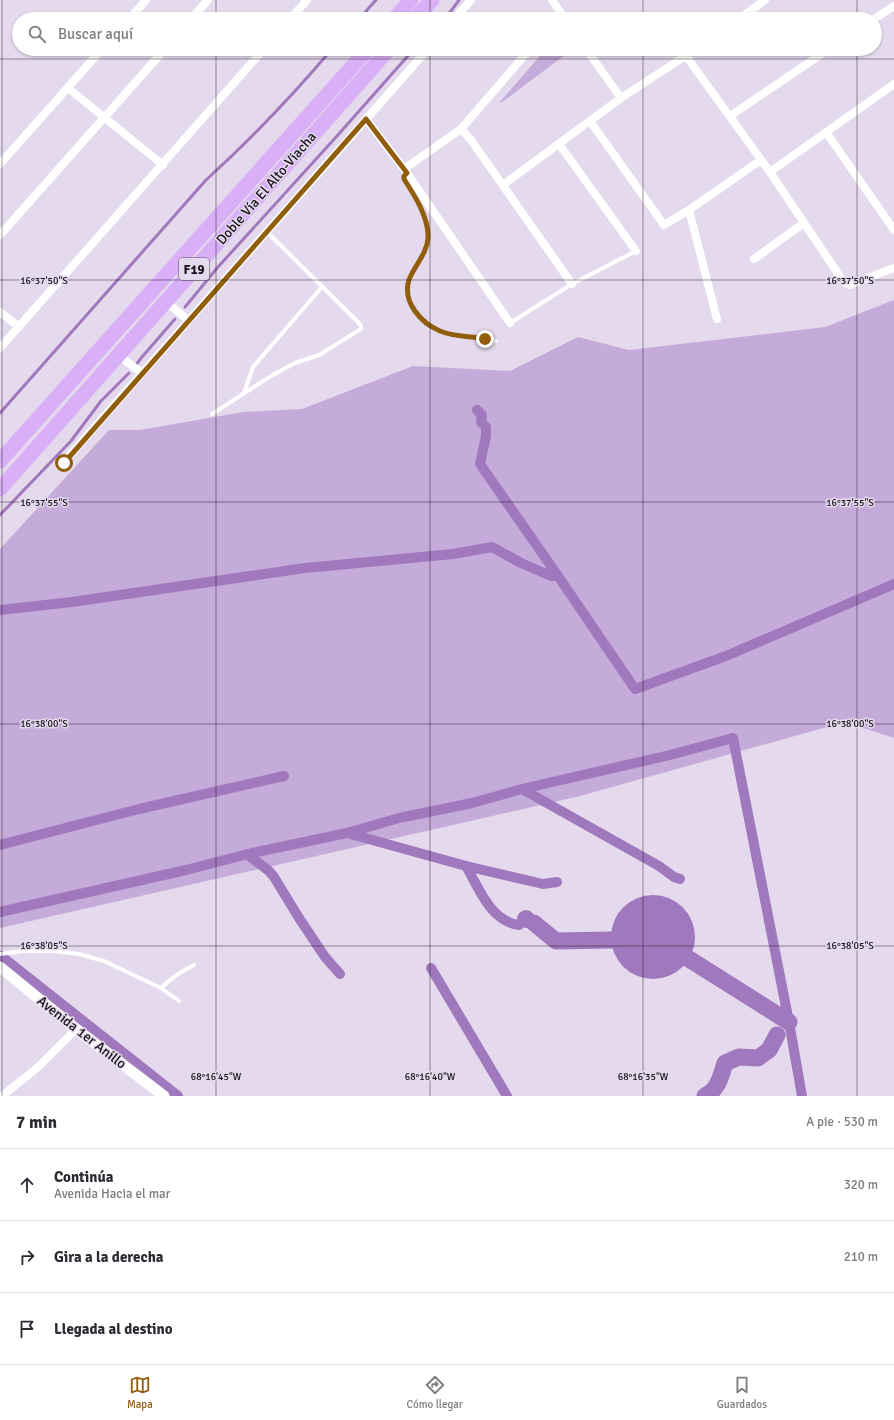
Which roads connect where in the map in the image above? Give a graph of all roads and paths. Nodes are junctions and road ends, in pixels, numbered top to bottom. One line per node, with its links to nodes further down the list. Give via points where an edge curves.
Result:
1 (146, 0): 10 (street)
2 (208, 0): 11 (street)
3 (307, 0): 12 (street)
4 (411, 0): 13 (highway)
5 (432, 0): 14 (highway)
6 (471, 0): 15 (street)
7 (552, 0): 16 (street)
8 (765, 0): 17 (street)
9 (894, 6): 18 (street)
10 (135, 12)
11 (197, 12)
12 (296, 12)
13 (400, 12)
14 (421, 12)
15 (460, 12)
16 (558, 12)
17 (748, 12)
18 (882, 14)
19 (96, 56): 30 (street)
20 (159, 56): 33 (street)
21 (258, 56): 41 (street)
22 (362, 56): 67 (highway, Doble Vía El Alto-Viacha / F19)
23 (383, 56): 55 (highway, Doble Vía El Alto-Viacha / F19)
24 (422, 56): 34 (street)
25 (524, 56): 36 (street)
26 (591, 56): 31 (street)
27 (686, 56): 31 (street); 32 (street)
28 (819, 56): 32 (street)
29 (894, 84): 37 (street)
30 (68, 88): 33 (street); 40 (street)
31 (621, 98): 35 (street)
32 (730, 116): 39 (street)
33 (104, 118): 41 (street); 49 (street)
34 (366, 119): 42 (street); 48 (street)
35 (590, 121): 38 (street); 45 (street, via 664,225)
36 (461, 129): 42 (street); 44 (street)
37 (826, 132): 43 (street); 47 (street)
38 (559, 144): 44 (street); 50 (street)
39 (761, 160): 43 (street); 45 (street)
40 (0, 164)
41 (163, 165): 60 (street)
42 (406, 171): 59 (street); 61 (lane, via 404,179 420,207 428,238 426,250 409,281 408,292 412,305 423,321 440,331)
43 (770, 172): 46 (street)
44 (503, 185): 53 (street)
45 (689, 210): 57 (street)
46 (804, 223): 51 (street); 52 (street, via 843,281 849,285)
47 (894, 230)
48 (267, 232): 54 (lane); 58 (street)
49 (0, 235)
50 (636, 251): 53 (lane)
51 (754, 259)
52 (894, 268)
53 (572, 284): 59 (lane)
54 (322, 287): 65 (lane, via 253,367); 65 (lane, via 358,322 361,329)
55 (165, 301): 58 (street); 63 (highway, Doble Vía El Alto-Viacha / F19)
56 (0, 312): 60 (street)
57 (716, 319)
58 (188, 320): 64 (street)
59 (510, 323)
60 (19, 327): 62 (street)
61 (496, 341)
62 (0, 348)
63 (118, 354): 64 (street); 69 (highway, Doble Vía El Alto-Viacha / F19)
64 (142, 373): 68 (street)
65 (244, 393): 66 (lane)
66 (212, 414)
67 (0, 461)
68 (64, 463)
69 (0, 489)
70 (0, 954): 73 (lane, via 23,951 79,954 104,961)
71 (194, 965): 73 (lane)
72 (0, 967): 75 (street, Avenida 1er Anillo)
73 (161, 988): 74 (lane)
74 (179, 1001)
75 (76, 1028): 76 (street, via 37,1068); 77 (street, Avenida 1er Anillo)
76 (2, 1096)
77 (164, 1096)

